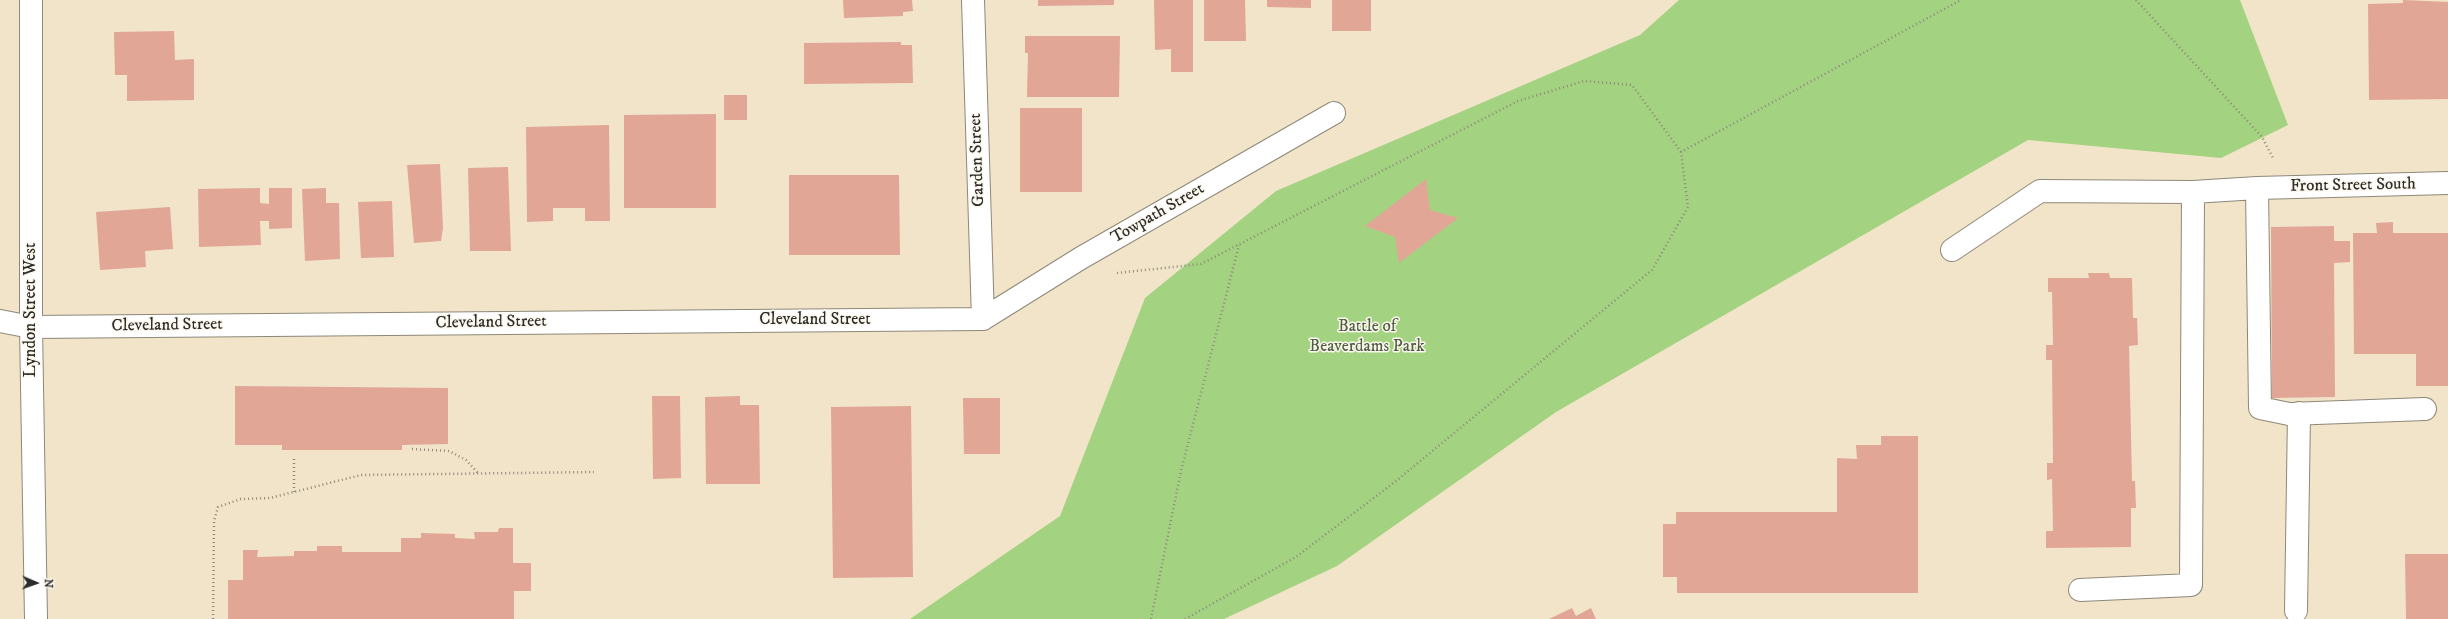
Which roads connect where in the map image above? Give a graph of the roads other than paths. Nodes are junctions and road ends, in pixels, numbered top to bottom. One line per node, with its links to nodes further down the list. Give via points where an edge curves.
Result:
1 (31, 0): 10 (street, Lyndon Street West)
2 (973, 0): 8 (street, Garden Street)
3 (1334, 113): 8 (street, Towpath Street, via 1081,258)
4 (2448, 183): 5 (street, Front Street South)
5 (2258, 188): 6 (street, Front Street South); 12 (street, via 2260,408 2289,414)
6 (2193, 192): 7 (street, Front Street South, via 2040,191); 13 (street, via 2191,585)
7 (1952, 250)
8 (984, 319): 10 (street, Cleveland Street)
9 (0, 321): 10 (street, Cleveland Street)
10 (31, 327): 15 (street, Lyndon Street West)
11 (2424, 409): 12 (street)
12 (2299, 413): 14 (street)
13 (2080, 590)
14 (2296, 611)
15 (36, 619)

